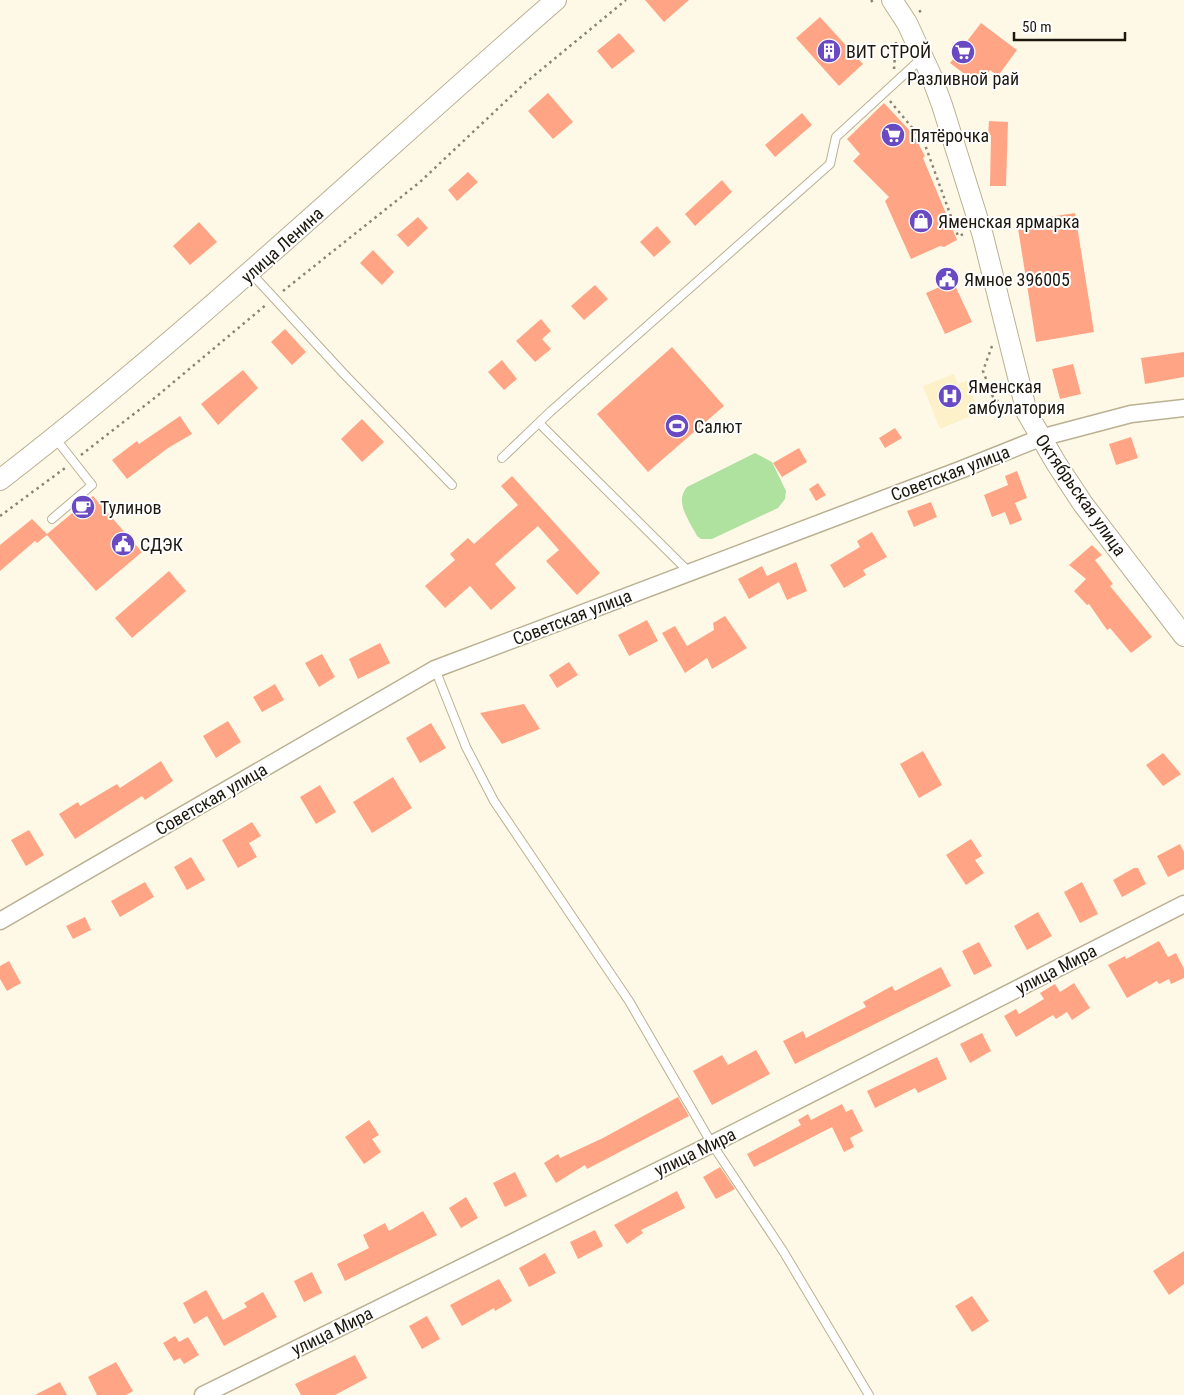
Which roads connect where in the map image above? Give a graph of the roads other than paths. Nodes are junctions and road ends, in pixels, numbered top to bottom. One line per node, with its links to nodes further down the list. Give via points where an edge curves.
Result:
1 (556, 0): 4 (street, улица Ленина)
2 (885, 4): 3 (street, Октябрьская улица, via 907,23)
3 (923, 57): 6 (lane, via 836,137 830,164); 8 (street, Октябрьская улица, via 942,105 983,236 1027,413)
4 (251, 273): 7 (street, улица Ленина); 11 (lane)
5 (1184, 408): 8 (street, Советская улица, via 1131,414)
6 (540, 424): 9 (lane); 13 (lane)
7 (54, 438): 10 (street, улица Ленина); 12 (lane, via 92,486)
8 (1040, 438): 13 (street, Советская улица); 14 (street, Октябрьская улица, via 1083,504)
9 (502, 458)
10 (0, 480)
11 (452, 485)
12 (52, 518)
13 (690, 573): 15 (street, Советская улица)
14 (1184, 636)
15 (435, 669): 17 (street, Советская улица); 18 (lane, via 466,747 494,801 629,1002)
16 (1184, 904): 18 (street, улица Мира)
17 (0, 921)
18 (712, 1144): 19 (street, улица Мира); 20 (lane, via 782,1251)
19 (203, 1395)
20 (869, 1395)

